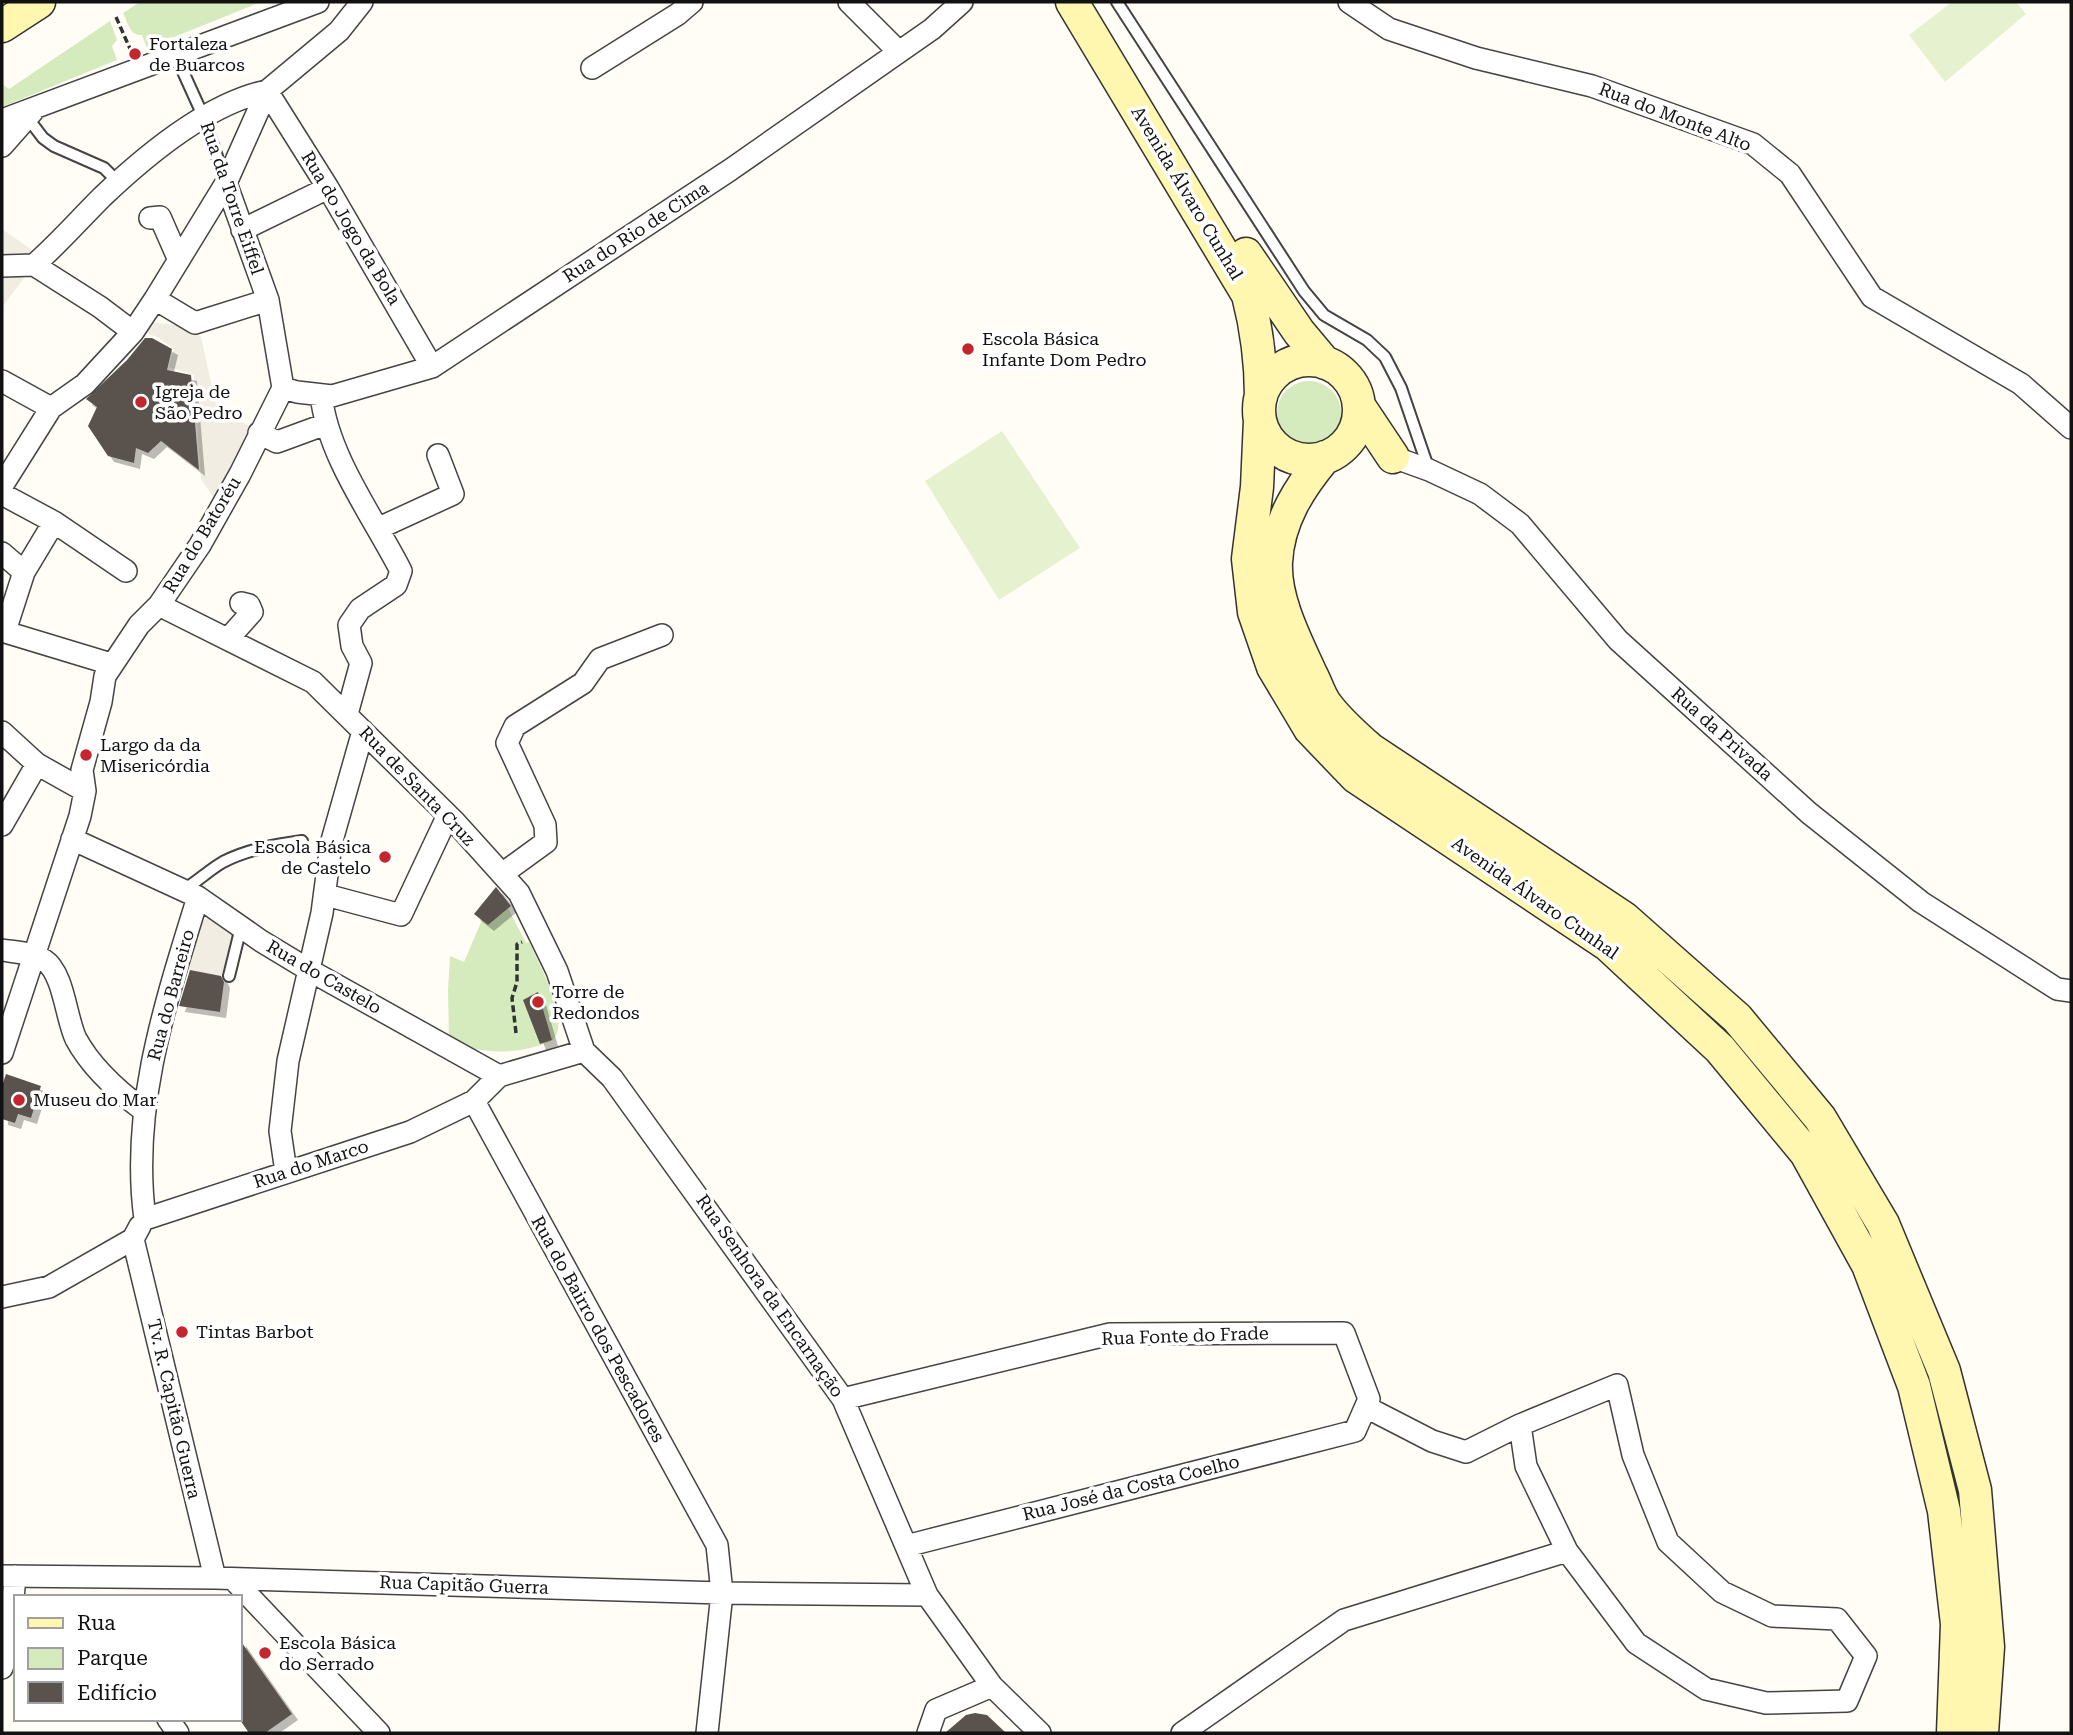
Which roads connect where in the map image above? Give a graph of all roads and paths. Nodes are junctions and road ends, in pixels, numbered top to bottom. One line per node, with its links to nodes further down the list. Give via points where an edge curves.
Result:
1 (39, 2): 12 (main road)
2 (318, 2): 15 (street)
3 (362, 2): 17 (street, via 339,31)
4 (692, 2): 16 (street)
5 (849, 2): 13 (street)
6 (962, 2): 13 (street, Rua do Rio de Cima)
7 (1072, 2): 40 (main road, Avenida Álvaro Cunhal, via 1248,295 1261,362)
8 (1096, 2): 33 (main road, Avenida Álvaro Cunhal, via 1253,265)
9 (1117, 2): 47 (lane, via 1304,291 1324,315 1367,340 1385,357 1401,388)
10 (1349, 2): 42 (street, Rua do Monte Alto, via 1389,29 1476,58 1592,86 1754,144 1790,174 1872,297 2021,384)
11 (116, 18): 14 (path)
12 (2, 26)
13 (899, 52): 34 (street, Rua do Rio de Cima)
14 (133, 54)
15 (175, 54): 18 (street); 19 (lane, Rua da Torre Eiffel)
16 (592, 68)
17 (267, 91): 19 (street, via 243,96); 23 (street); 24 (street, Rua do Jogo da Bola)
18 (32, 112): 20 (street); 21 (street); 22 (lane, via 43,138 104,168)
19 (204, 118): 22 (street); 23 (lane, Rua da Torre Eiffel)
20 (2, 120)
21 (2, 146)
22 (119, 183): 28 (street)
23 (226, 183): 26 (street, Rua da Torre Eiffel); 27 (street)
24 (328, 188): 26 (street); 34 (street, Rua do Jogo da Bola)
25 (150, 218): 27 (street, via 160,217)
26 (242, 230): 31 (street, Rua da Torre Eiffel)
27 (178, 258): 30 (street)
28 (34, 265): 29 (street); 32 (street)
29 (2, 266)
30 (155, 299): 31 (street, via 195,323); 32 (street)
31 (268, 300): 36 (street, Rua da Torre Eiffel)
32 (133, 332): 39 (street, via 85,384)
33 (1325, 363): 38 (main road, via 1346,376); 40 (main road, via 1302,360 1286,365 1264,388)
34 (432, 367): 37 (street, Rua do Rio de Cima, via 332,396)
35 (2, 380): 39 (street)
36 (283, 388): 37 (street, Rua do Rio de Cima); 43 (street, Rua do Batoréu)
37 (321, 395): 41 (street)
38 (1359, 406): 44 (main road, via 1350,437); 46 (main road)
39 (51, 408): 48 (street)
40 (1261, 409): 44 (main road, via 1266,436 1277,448 1308,460); 108 (main road, Avenida Álvaro Cunhal, via 1248,559 1254,612 1273,667 1310,729 1356,777 1608,946 1720,1049 1806,1153 1868,1265 1914,1386 1944,1511 1957,1624)
41 (326, 424): 43 (street); 51 (street, via 354,487)
42 (2071, 428)
43 (268, 438): 56 (street, Rua do Batoréu, via 240,474)
44 (1332, 453): 46 (main road); 109 (main road, Avenida Álvaro Cunhal, via 1309,476 1289,509 1276,563 1283,608 1325,702 1370,749 1624,918 1737,1018 1820,1118 1883,1224 1944,1371 1975,1490 1989,1647)
45 (438, 455): 51 (street, via 453,494)
46 (1393, 457): 47 (street, Rua da Privada)
47 (1429, 470): 79 (street, Rua da Privada, via 1480,494 1520,524 1618,640 1809,813 1921,902 2057,989)
48 (2, 486)
49 (2, 494): 50 (street)
50 (54, 522): 53 (street); 54 (street)
51 (379, 528): 61 (street, via 401,571 396,585 360,609 349,625 361,663)
52 (2, 553): 54 (street)
53 (126, 571)
54 (24, 572): 57 (street)
55 (241, 603): 59 (street, via 252,612)
56 (159, 606): 59 (street, Rua de Santa Cruz); 60 (street, Rua do Batoréu)
57 (4, 631): 60 (street)
58 (663, 635): 70 (street, via 600,659 583,683 515,726 507,743 545,825 546,842)
59 (228, 639): 61 (street, Rua de Santa Cruz, via 313,682)
60 (111, 664): 65 (street, via 82,769)
61 (347, 714): 62 (street, Rua de Santa Cruz)
62 (363, 731): 66 (street, Rua de Santa Cruz); 72 (street, via 331,844)
63 (2, 732): 64 (street)
64 (37, 764): 65 (street); 67 (street)
65 (85, 791): 68 (street)
66 (448, 815): 70 (street, Rua de Santa Cruz); 72 (street, via 401,915)
67 (2, 825)
68 (72, 839): 71 (street, Rua do Castelo); 76 (street)
69 (302, 841): 71 (lane, via 262,847 222,863)
70 (502, 874): 81 (street, Rua de Santa Cruz, via 519,893 557,971)
71 (191, 894): 73 (street, Rua do Castelo); 85 (street, Rua do Barreiro)
72 (326, 895): 77 (street)
73 (242, 927): 77 (street, Rua do Castelo); 78 (lane)
74 (527, 938): 80 (path, via 517,944 517,982 512,998)
75 (2, 950): 76 (street)
76 (34, 956): 82 (street); 85 (street, via 52,969 75,1038 90,1059)
77 (309, 970): 83 (street, Rua do Castelo); 86 (street, via 288,1061 280,1130)
78 (229, 976)
79 (2071, 991)
80 (516, 1033)
81 (584, 1051): 83 (street); 90 (street, Rua Senhora da Encarnação, via 612,1078)
82 (2, 1053)
83 (499, 1076): 84 (street)
84 (474, 1101): 86 (street, Rua do Marco, via 410,1132); 97 (street, Rua do Bairro dos Pescadores, via 717,1545)
85 (143, 1110): 87 (street, Rua do Barreiro)
86 (286, 1172): 87 (street, Rua do Marco)
87 (145, 1219): 88 (street)
88 (133, 1239): 89 (street, via 49,1287); 96 (street, Tv. R. Capitão Guerra)
89 (2, 1297)
90 (843, 1399): 91 (street, Rua Fonte do Frade, via 1110,1334 1344,1333 1370,1399); 93 (street, Rua Senhora da Encarnação)
91 (1366, 1407): 92 (street, via 1432,1441 1466,1452); 93 (street, Rua José da Costa Coelho, via 1355,1431)
92 (1520, 1425): 94 (street, via 1526,1466); 94 (street, via 1617,1385 1633,1455 1668,1542 1722,1592 1772,1616 1837,1619 1866,1656 1847,1701 1766,1703 1706,1689 1636,1643)
93 (906, 1546): 99 (street, Rua Senhora da Encarnação)
94 (1567, 1551): 107 (street, via 1344,1620)
95 (8, 1576): 96 (street, Rua Capitão Guerra); 101 (street, via 9,1645)
96 (224, 1579): 97 (street, Rua Capitão Guerra); 98 (street)
97 (722, 1593): 99 (street, Rua Capitão Guerra); 104 (street, Rua do Bairro dos Pescadores)
98 (240, 1595)
99 (927, 1595): 102 (street, Rua Senhora da Encarnação)
100 (242, 1597): 103 (street)
101 (2, 1668)
102 (992, 1686): 105 (street, via 936,1710); 106 (street, Rua Senhora da Encarnação)
103 (379, 1733)
104 (707, 1733)
105 (928, 1733)
106 (1040, 1733)
107 (1182, 1733)
108 (1953, 1733)
109 (1982, 1733)

